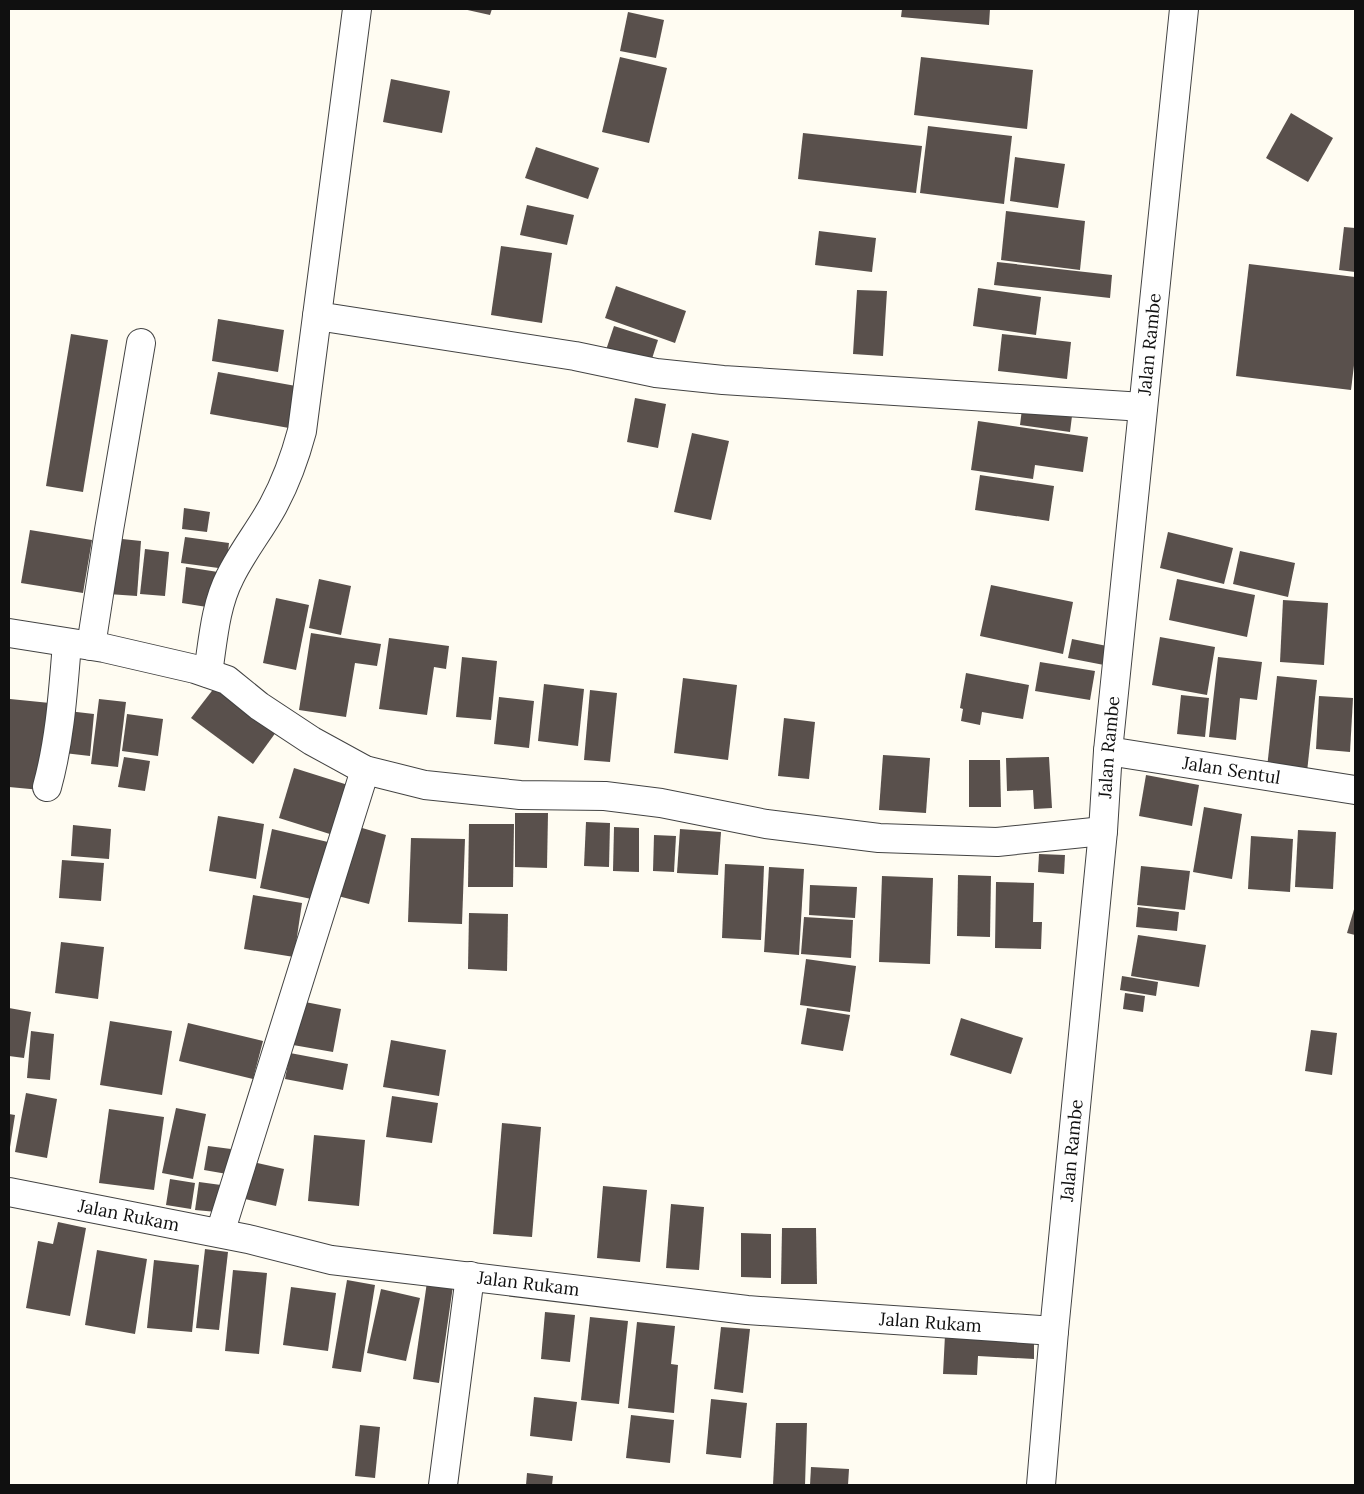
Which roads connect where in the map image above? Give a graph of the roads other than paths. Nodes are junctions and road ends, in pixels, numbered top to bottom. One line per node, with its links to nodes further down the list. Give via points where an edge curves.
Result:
1 (357, 9): 3 (street)
2 (1184, 9): 5 (street, Jalan Rambe)
3 (317, 316): 5 (street, via 575,356 656,373); 8 (street, via 302,431 294,462 273,506 229,578 218,610)
4 (141, 343): 7 (street, via 109,530)
5 (1143, 407): 9 (street, Jalan Rambe)
6 (9, 633): 7 (street)
7 (79, 644): 8 (street); 11 (street)
8 (208, 673): 10 (street, via 227,680 305,736)
9 (1108, 751): 12 (street, Jalan Sentul); 13 (street, Jalan Rambe)
10 (365, 770): 13 (street, via 425,786 520,794 605,796 661,803 766,824 879,838 997,842); 15 (street)
11 (47, 787)
12 (1355, 790)
13 (1103, 831): 17 (street, Jalan Rambe)
14 (9, 1192): 15 (street, Jalan Rukam)
15 (220, 1233): 16 (street, Jalan Rukam, via 331,1260)
16 (470, 1276): 17 (street, Jalan Rukam, via 747,1310); 18 (street)
17 (1054, 1331): 19 (street, Jalan Rambe)
18 (443, 1485)
19 (1041, 1485)

